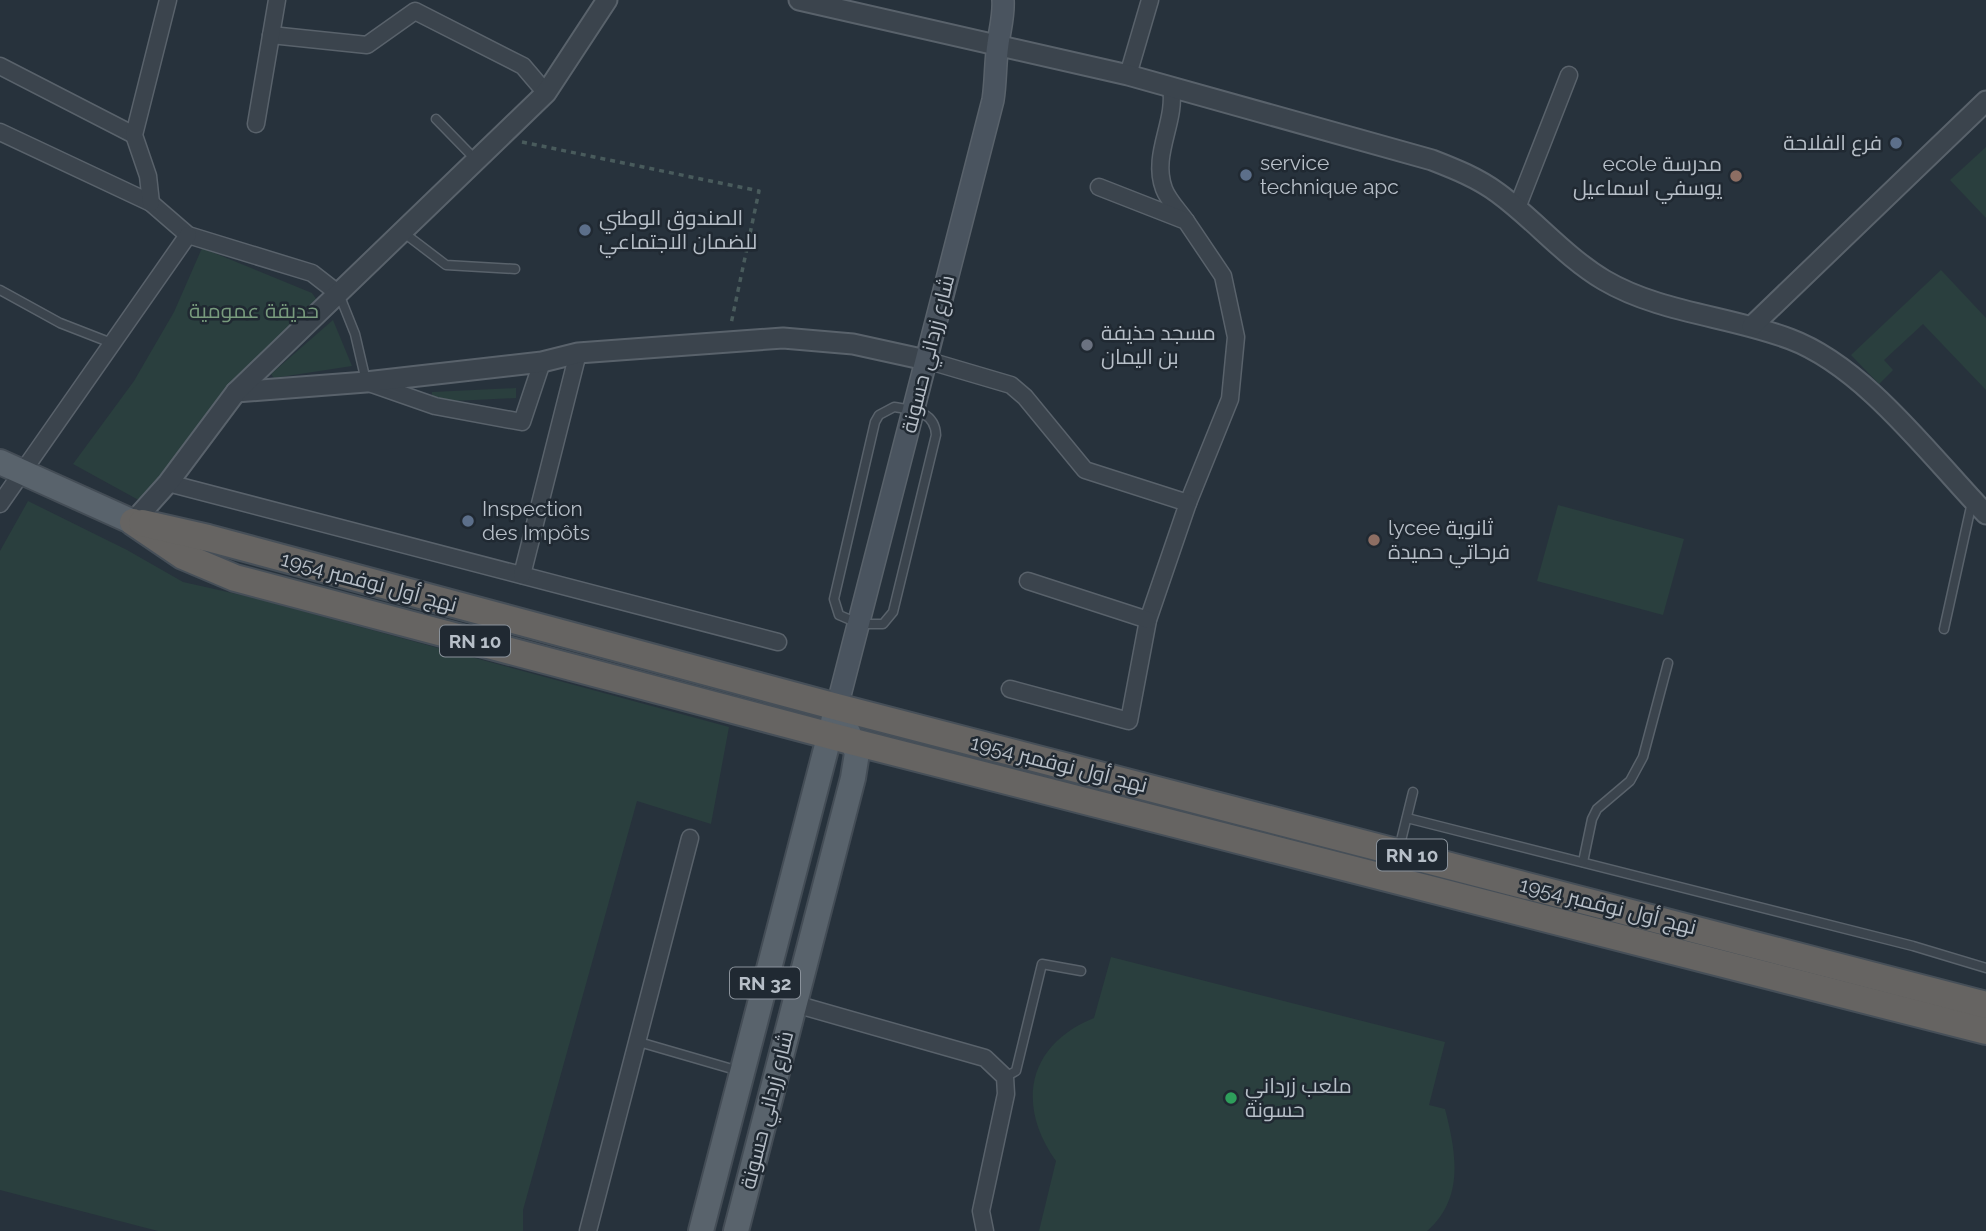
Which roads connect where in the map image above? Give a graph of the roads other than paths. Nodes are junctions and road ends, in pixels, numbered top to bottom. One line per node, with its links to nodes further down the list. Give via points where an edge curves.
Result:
1 (168, 0): 18 (street)
2 (277, 0): 7 (street)
3 (607, 0): 13 (street)
4 (799, 0): 8 (street)
5 (1003, 0): 8 (main road, شارع زرداني حسونة)
6 (1150, 0): 10 (street)
7 (271, 36): 13 (street, via 367,45 415,11 523,66); 16 (street)
8 (998, 45): 10 (street); 32 (main road, شارع زرداني حسونة, via 993,100)
9 (0, 66): 18 (street)
10 (1128, 75): 12 (street)
11 (1569, 75): 22 (street)
12 (1171, 87): 22 (street, via 1432,160 1473,176); 23 (street, via 1174,103 1159,169 1165,192)
13 (546, 93): 19 (street)
14 (1986, 101): 29 (street)
15 (436, 118): 19 (lane)
16 (256, 124)
17 (0, 132): 21 (street)
18 (134, 135): 21 (street, via 148,176)
19 (477, 162): 24 (street)
20 (1099, 187): 23 (street)
21 (151, 203): 25 (street)
22 (1517, 208): 29 (street, via 1579,263 1626,291)
23 (1186, 221): 39 (street, via 1223,276 1236,337 1230,399)
24 (404, 233): 26 (lane, via 446,265); 28 (street)
25 (188, 235): 28 (street, via 312,273); 30 (street)
26 (515, 269)
27 (0, 290): 30 (lane, via 60,323)
28 (339, 294): 34 (lane, via 355,334); 35 (street)
29 (1752, 326): 41 (street, via 1816,351 1863,384)
30 (114, 344): 37 (street)
31 (578, 353): 32 (street, via 783,338 853,344); 33 (street); 43 (street)
32 (926, 360): 36 (main road, شارع زرداني حسونة); 39 (street, via 1011,385 1085,470)
33 (542, 362): 34 (street); 34 (street, via 522,422 435,406)
34 (366, 382): 35 (street)
35 (236, 392): 38 (street)
36 (913, 410): 46 (main road, شارع زرداني حسونة); 46 (lane, via 932,419 936,435 893,612 883,624); 46 (lane, via 887,410 875,422 834,599 839,615)
37 (10, 468): 40 (street); 42 (main road, نهج أول نوفمبر 1954 / RN 10)
38 (168, 483): 42 (street); 43 (street)
39 (1188, 503): 45 (street)
40 (0, 504)
41 (1979, 507): 47 (lane)
42 (133, 522): 51 (highway, نهج أول نوفمبر 1954 / RN 10, via 208,538); 52 (highway, نهج أول نوفمبر 1954 / RN 10, via 183,556 235,578)
43 (522, 575): 48 (street)
44 (1028, 581): 45 (street)
45 (1148, 620): 50 (street, via 1129,721)
46 (860, 624): 51 (main road, شارع زرداني حسونة)
47 (1944, 629)
48 (778, 642)
49 (1668, 663): 58 (lane, via 1643,757 1630,781 1597,809)
50 (1010, 689)
51 (837, 707): 52 (main road, شارع زرداني حسونة / RN 32); 53 (main road, شارع زرداني حسونة / RN 32); 57 (highway, نهج أول نوفمبر 1954 / RN 10)
52 (829, 735): 53 (highway, RN 10); 64 (main road, شارع زرداني حسونة / RN 32)
53 (854, 742): 59 (highway, نهج أول نوفمبر 1954 / RN 10); 65 (main road, شارع زرداني حسونة / RN 32, via 853,778)
54 (1413, 792): 55 (lane)
55 (1407, 818): 57 (lane); 58 (lane)
56 (690, 838): 68 (street)
57 (1398, 852): 59 (lane); 60 (highway, نهج أول نوفمبر 1954 / RN 10)
58 (1583, 862): 61 (lane)
59 (1392, 880): 63 (highway, نهج أول نوفمبر 1954 / RN 10)
60 (1779, 949): 63 (highway); 66 (highway, نهج أول نوفمبر 1954 / RN 10)
61 (1986, 968)
62 (1081, 971): 70 (lane, via 1042,964 1016,1071)
63 (1772, 976): 67 (highway, نهج أول نوفمبر 1954 / RN 10)
64 (762, 992): 65 (main road); 69 (main road, شارع زرداني حسونة / RN 32)
65 (795, 1004): 70 (street, via 985,1058); 73 (main road, شارع زرداني حسونة / RN 32)
66 (1986, 1005)
67 (1986, 1031)
68 (639, 1042): 69 (lane); 71 (street)
69 (742, 1072): 72 (main road, شارع زرداني حسونة / RN 32)
70 (1004, 1077): 74 (street, via 1006,1094 981,1211)
71 (588, 1231)
72 (701, 1231)
73 (736, 1231)
74 (985, 1231)

